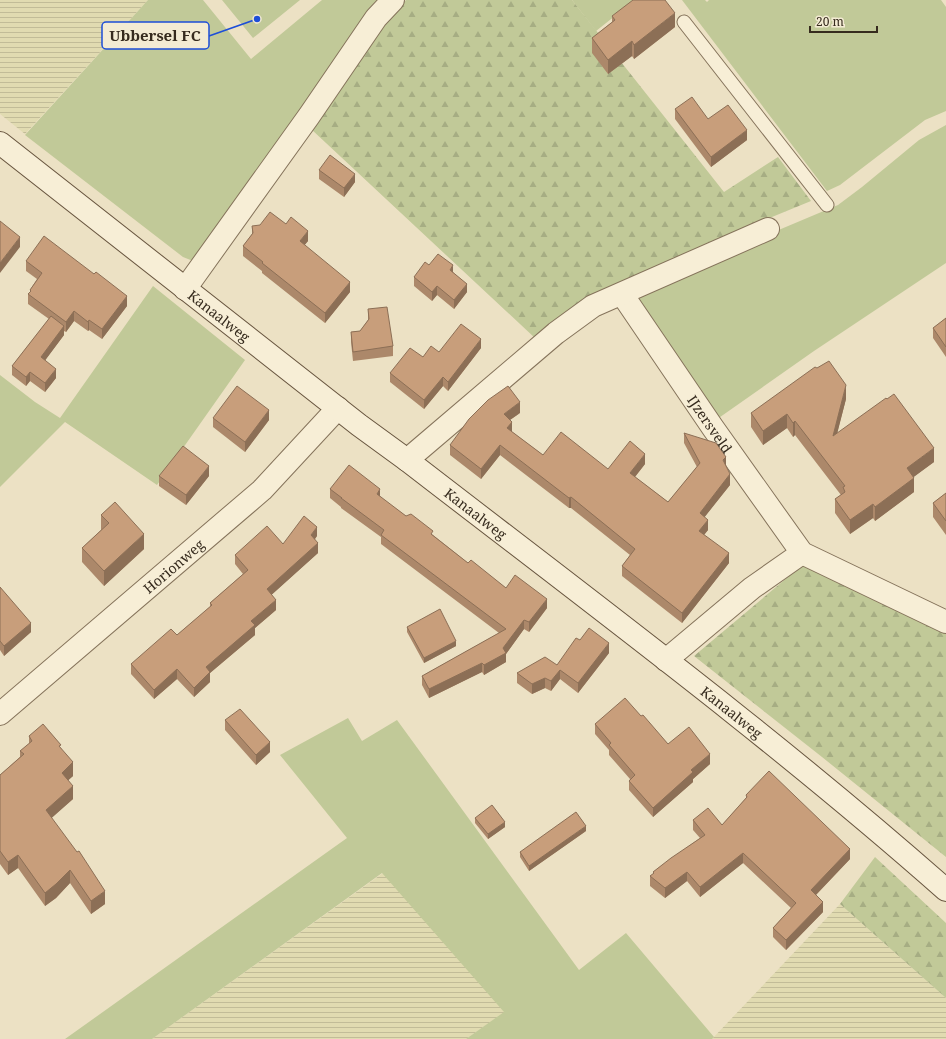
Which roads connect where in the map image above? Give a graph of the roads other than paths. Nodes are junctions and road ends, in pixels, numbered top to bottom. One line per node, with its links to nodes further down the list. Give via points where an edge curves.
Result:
1 (393, 0): 6 (street, via 376,18)
2 (684, 22): 4 (lane)
3 (0, 143): 6 (street, Kanaalweg)
4 (827, 205)
5 (768, 230): 7 (street)
6 (185, 288): 8 (street, Kanaalweg)
7 (622, 294): 9 (street, via 593,306 556,333); 10 (street, IJzersveld)
8 (338, 408): 9 (street, Kanaalweg); 13 (street, Horionweg, via 262,490)
9 (407, 460): 12 (street, Kanaalweg)
10 (802, 553): 11 (street, IJzersveld); 12 (street, via 752,588)
11 (946, 622)
12 (666, 660): 14 (street, Kanaalweg, via 888,839)
13 (0, 714)
14 (946, 890)

